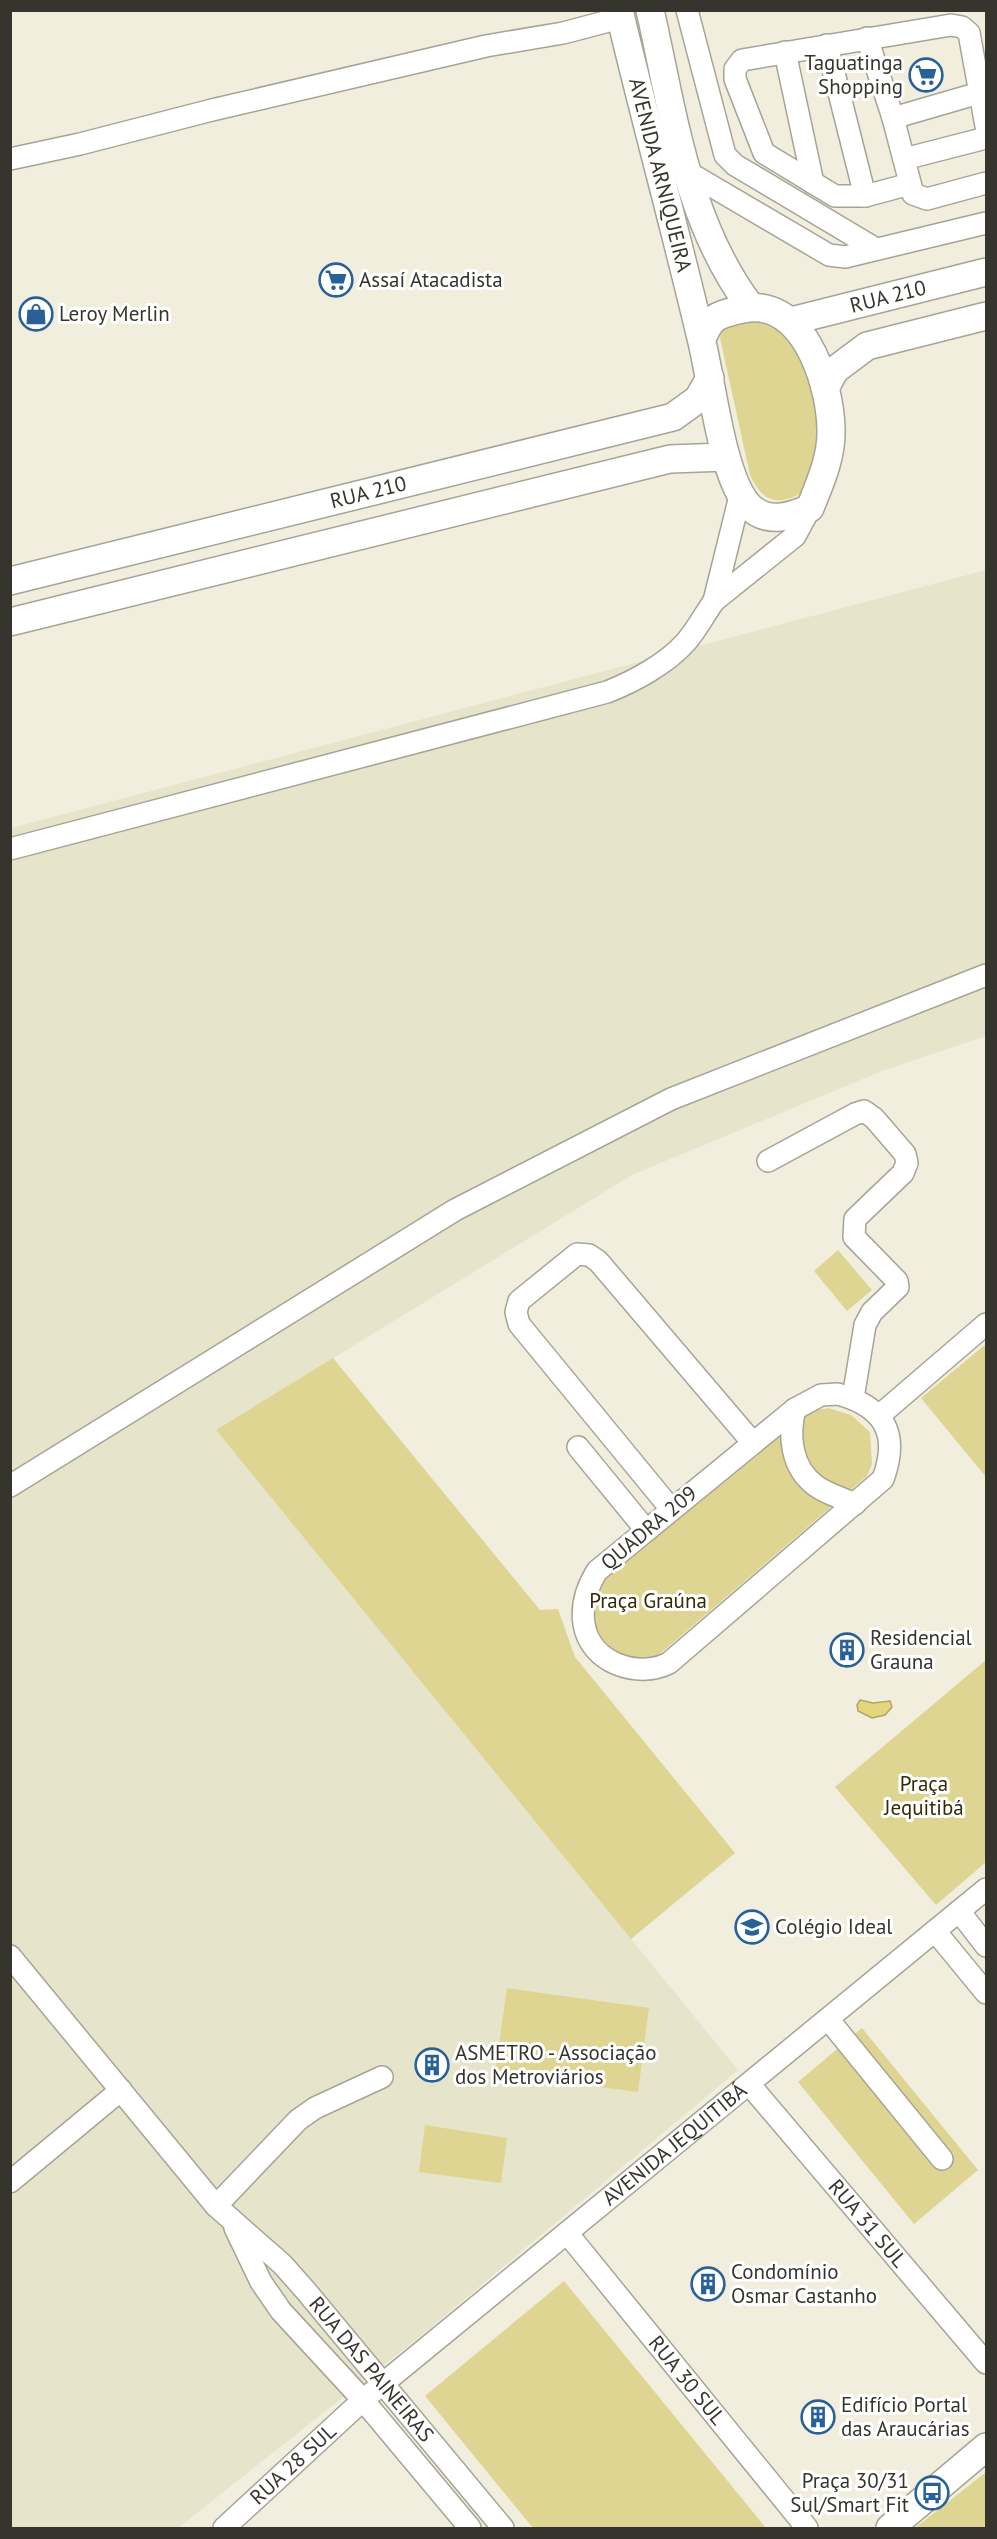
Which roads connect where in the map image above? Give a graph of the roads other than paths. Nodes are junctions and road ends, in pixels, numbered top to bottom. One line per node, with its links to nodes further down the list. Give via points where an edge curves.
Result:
1 (650, 10): 13 (main road, AVENIDA ARNIQUEIRA)
2 (687, 10): 19 (street, via 725,155 735,165)
3 (619, 14): 11 (street, via 563,33 486,46); 24 (main road, AVENIDA ARNIQUEIRA)
4 (867, 38): 5 (street); 7 (street, via 951,25 962,27 969,33); 8 (street)
5 (827, 45): 6 (street); 17 (street)
6 (785, 52): 14 (street); 14 (street, via 742,60 735,69 735,79 761,149)
7 (984, 92): 8 (street); 9 (street)
8 (893, 118): 12 (street)
9 (987, 126)
10 (987, 138): 12 (street)
11 (10, 159)
12 (904, 159): 16 (street)
13 (686, 171): 19 (street, via 829,255 845,257); 21 (main road, AVENIDA ARNIQUEIRA, via 701,219)
14 (813, 183): 17 (street, via 835,196)
15 (987, 183): 16 (street, via 927,199 913,194)
16 (910, 184): 17 (street)
17 (865, 196)
18 (987, 223): 19 (street)
19 (876, 249)
20 (987, 272): 23 (main road, RUA 210)
21 (750, 306): 23 (main road, via 767,309); 24 (main road, via 716,316)
22 (987, 316): 26 (main road, RUA 210, via 867,346 835,370)
23 (791, 321): 26 (main road, via 812,350)
24 (702, 339): 25 (main road, AVENIDA ARNIQUEIRA)
25 (710, 378): 27 (main road, AVENIDA ARNIQUEIRA); 30 (main road, RUA 210, via 698,399 673,417)
26 (825, 388): 29 (main road, via 831,430 825,473)
27 (726, 457): 28 (main road, AVENIDA ARNIQUEIRA); 32 (main road, RUA 210, via 670,459)
28 (741, 492): 29 (main road, via 748,505 767,516 788,518); 31 (street)
29 (810, 508): 31 (street, via 795,536)
30 (10, 581)
31 (714, 601): 33 (street, via 671,657 632,683 607,692)
32 (10, 622)
33 (10, 849)
34 (987, 975): 42 (street, via 671,1099 455,1210)
35 (768, 1161): 37 (street, via 864,1112 905,1154 903,1173 855,1219 854,1237 897,1281 898,1287 872,1312 865,1325)
36 (987, 1324): 39 (street)
37 (853, 1398): 38 (street, QUADRA 209, via 821,1395); 39 (street, QUADRA 209)
38 (795, 1408): 40 (street, QUADRA 209); 43 (street, via 792,1447 801,1467 815,1485)
39 (880, 1415): 43 (street, QUADRA 209, via 889,1445 889,1463 883,1479)
40 (753, 1443): 44 (street, QUADRA 209); 44 (street, via 589,1255 577,1254 519,1300 519,1324)
41 (578, 1447): 45 (street)
42 (10, 1486)
43 (855, 1504): 45 (street, QUADRA 209, via 669,1664 654,1671 640,1671 608,1659 584,1626 583,1610 589,1583 597,1570)
44 (671, 1509): 45 (street, QUADRA 209)
45 (646, 1530)
46 (987, 1889): 47 (street, AVENIDA JEQUITIBÁ)
47 (959, 1911): 48 (street, AVENIDA JEQUITIBÁ); 49 (street)
48 (935, 1931): 51 (street); 52 (street, AVENIDA JEQUITIBÁ)
49 (987, 1946)
50 (10, 1956): 55 (street, RUA DAS PAINEIRAS)
51 (987, 1993)
52 (828, 2019): 54 (street, AVENIDA JEQUITIBÁ); 56 (street)
53 (382, 2077): 58 (street, via 298,2120)
54 (749, 2084): 60 (street, AVENIDA JEQUITIBÁ); 61 (street, RUA 31 SUL)
55 (121, 2090): 57 (street); 58 (street, RUA DAS PAINEIRAS)
56 (942, 2159)
57 (10, 2182)
58 (216, 2206): 59 (street, RUA DAS PAINEIRAS)
59 (231, 2221): 62 (street, RUA DAS PAINEIRAS, via 282,2264); 63 (street, RUA DAS PAINEIRAS, via 261,2282 281,2311)
60 (567, 2233): 62 (street, AVENIDA JEQUITIBÁ); 68 (street, RUA 30 SUL)
61 (987, 2363)
62 (383, 2383): 63 (street, AVENIDA JEQUITIBÁ); 67 (street, RUA DAS PAINEIRAS)
63 (363, 2400): 65 (street, RUA 28 SUL); 66 (street, RUA DAS PAINEIRAS)
64 (987, 2448): 69 (main road)
65 (224, 2529)
66 (470, 2529)
67 (503, 2529)
68 (807, 2529)
69 (890, 2529)

